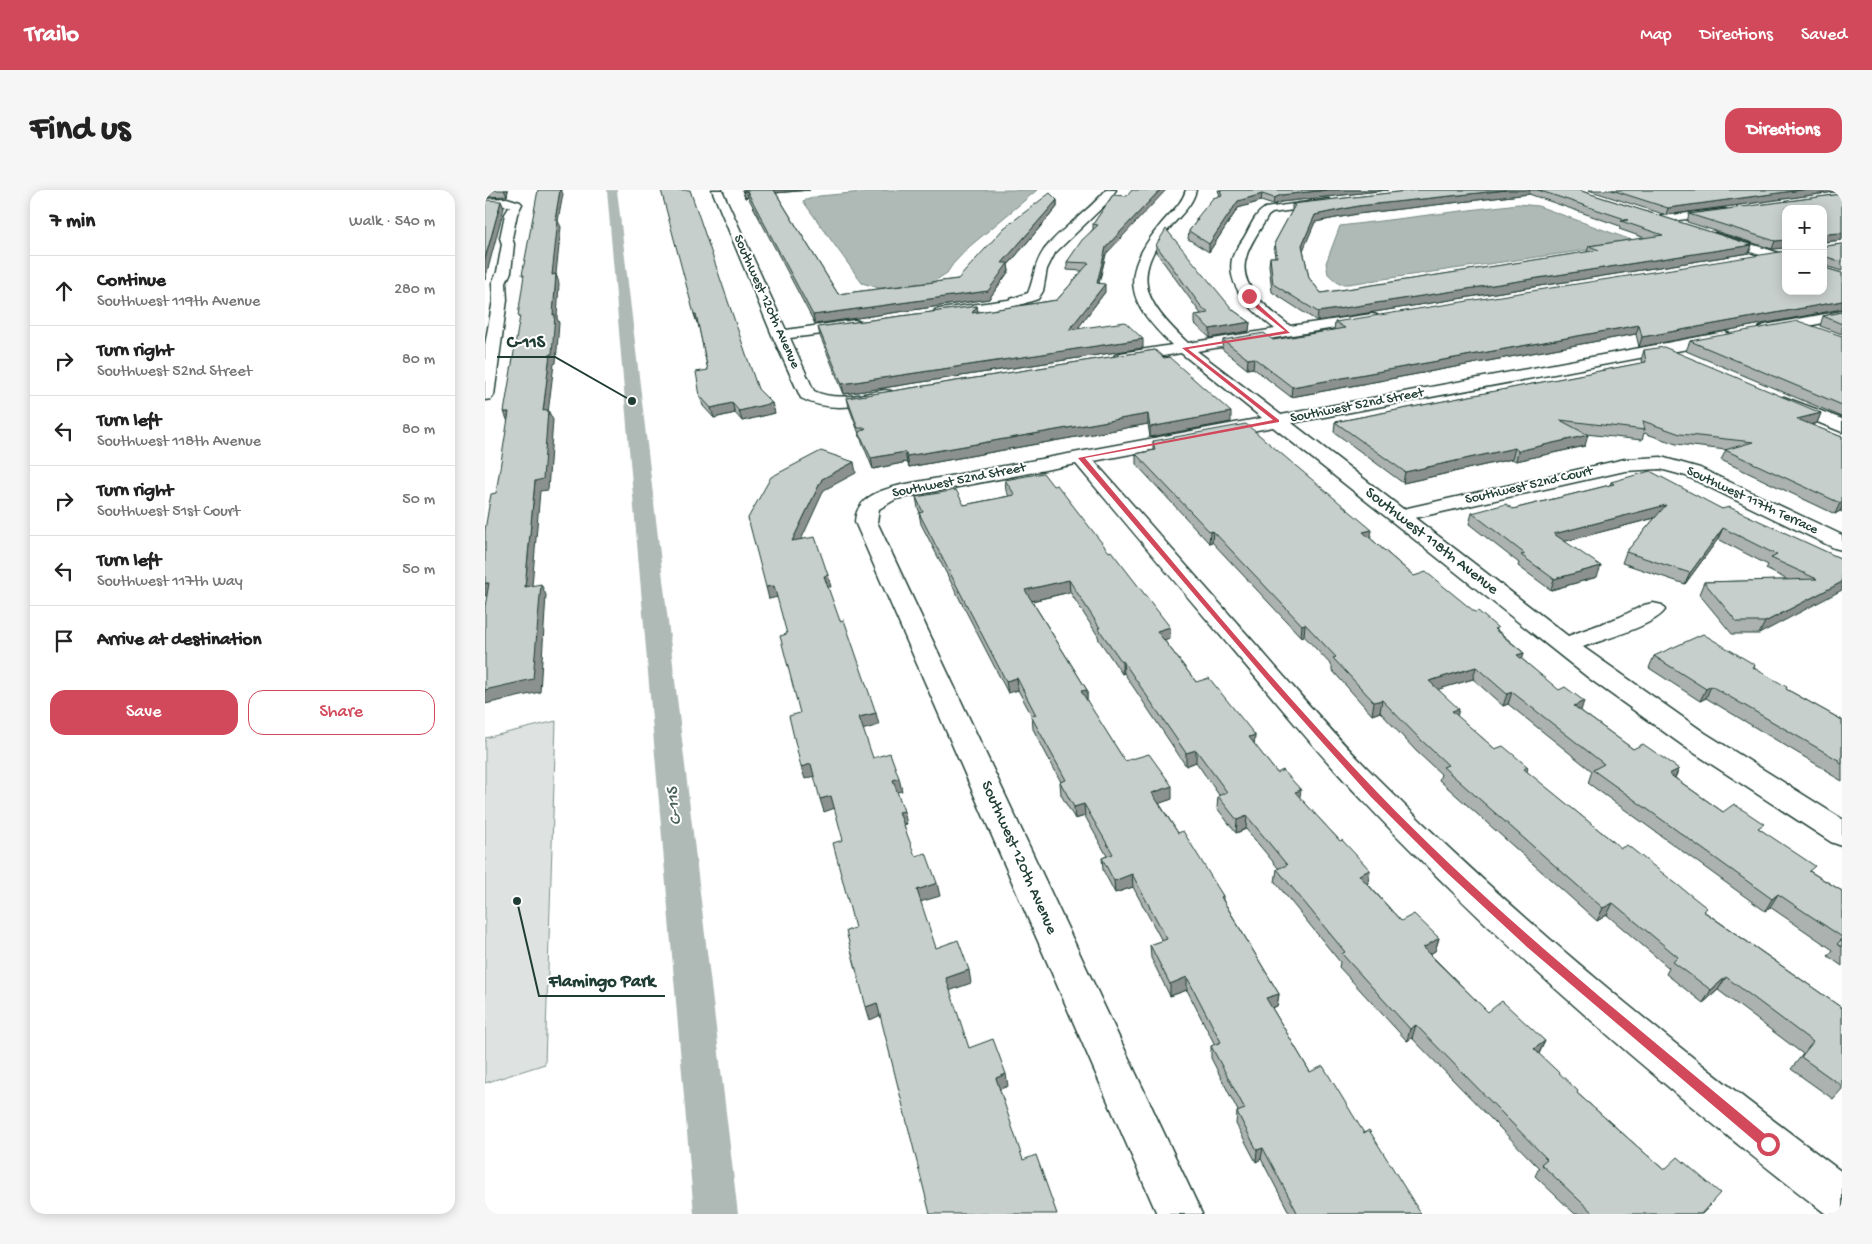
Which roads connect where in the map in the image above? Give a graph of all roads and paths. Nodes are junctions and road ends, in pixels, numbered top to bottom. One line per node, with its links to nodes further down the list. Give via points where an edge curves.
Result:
1 (717, 190): 20 (street, Southwest 120th Avenue)
2 (1111, 190): 14 (street, via 1050,252 1040,269 1035,294 1029,299)
3 (1191, 190): 21 (street, Southwest 118th Avenue, via 1182,207 1150,246 1139,268 1141,293 1146,304 1154,318)
4 (1339, 201): 18 (street, via 1269,210 1263,214 1246,244 1238,265 1240,279 1258,307)
5 (485, 202): 7 (street, via 507,210)
6 (1740, 210): 9 (street, via 1657,218)
7 (506, 238): 8 (street); 11 (street, via 508,244 500,267)
8 (492, 240)
9 (1781, 256): 10 (street)
10 (1740, 260)
11 (500, 300): 12 (street); 27 (street)
12 (485, 302)
13 (1842, 315): 17 (street, Southwest 52nd Street)
14 (923, 316)
15 (1386, 316): 18 (street)
16 (865, 324): 20 (street)
17 (1796, 324): 19 (street); 22 (street, Southwest 52nd Street)
18 (1288, 332): 21 (street)
19 (1824, 334)
20 (780, 335): 25 (street, Southwest 120th Avenue, via 810,396 855,400)
21 (1184, 348): 24 (street); 28 (street, Southwest 118th Avenue)
22 (1664, 349): 23 (street); 28 (street, Southwest 52nd Street)
23 (1686, 358)
24 (1105, 360)
25 (903, 392)
26 (1766, 394): 29 (street)
27 (485, 396)
28 (1277, 421): 30 (street, Southwest 52nd Street); 33 (street, Southwest 118th Avenue)
29 (1842, 426)
30 (1081, 458): 32 (street, Southwest 52nd Street, via 901,491); 38 (street, via 1331,748 1449,868 1641,1039 1768,1144)
31 (1661, 463): 33 (street, Southwest 52nd Court, via 1625,464); 34 (street, Southwest 117th Terrace, via 1693,472)
32 (873, 504): 39 (street, Southwest 120th Avenue, via 865,516 866,522)
33 (1398, 516): 36 (street, Southwest 118th Avenue)
34 (1842, 543)
35 (1653, 610): 36 (street)
36 (1563, 646): 37 (street, Southwest 118th Avenue, via 1695,740)
37 (1842, 834)
38 (1842, 1199)
39 (1180, 1214)

